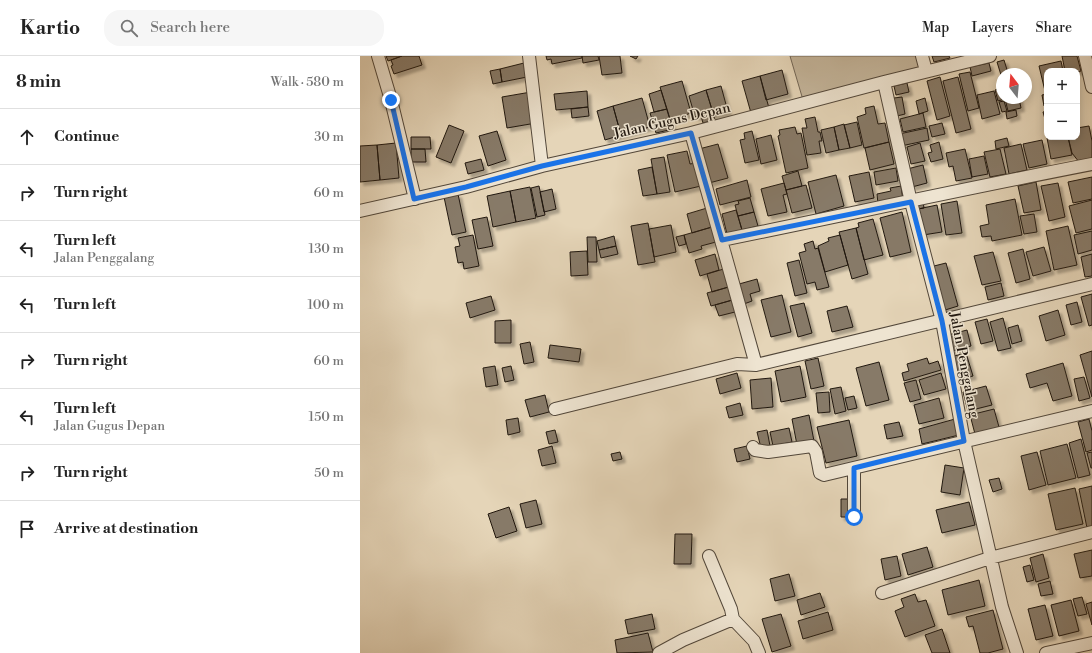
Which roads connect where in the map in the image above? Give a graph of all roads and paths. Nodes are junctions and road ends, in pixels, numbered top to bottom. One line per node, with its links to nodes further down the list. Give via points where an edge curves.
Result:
1 (378, 56): 12 (street)
2 (530, 56): 11 (street)
3 (922, 56): 6 (street)
4 (990, 56): 6 (street, Jalan Gugus Depan)
5 (1085, 56): 8 (street)
6 (926, 72): 7 (street, Jalan Gugus Depan)
7 (884, 82): 9 (street, Jalan Gugus Depan); 13 (street, Jalan Penggalang)
8 (1092, 87)
9 (691, 133): 11 (street, Jalan Gugus Depan); 15 (street)
10 (1092, 164): 13 (street)
11 (542, 166): 12 (street, Jalan Gugus Depan)
12 (414, 199): 14 (street, Jalan Gugus Depan)
13 (911, 202): 15 (street); 17 (street, Jalan Penggalang)
14 (360, 211)
15 (722, 240): 18 (street)
16 (1092, 284): 17 (street)
17 (942, 321): 18 (street); 21 (street, Jalan Penggalang)
18 (756, 364): 19 (street, via 737,364)
19 (555, 409)
20 (1092, 411): 21 (street)
21 (964, 441): 23 (street); 27 (street, Jalan Penggalang)
22 (752, 447): 23 (street, via 768,452 812,446 822,475)
23 (854, 468): 24 (street)
24 (854, 517)
25 (1092, 532): 27 (street)
26 (709, 556): 29 (street)
27 (990, 558): 28 (street); 33 (street, Jalan Penggalang)
28 (882, 593)
29 (733, 619): 31 (street); 32 (street, via 754,641)
30 (1092, 643): 34 (street)
31 (659, 653)
32 (760, 653)
33 (1017, 653)
34 (1046, 653)

